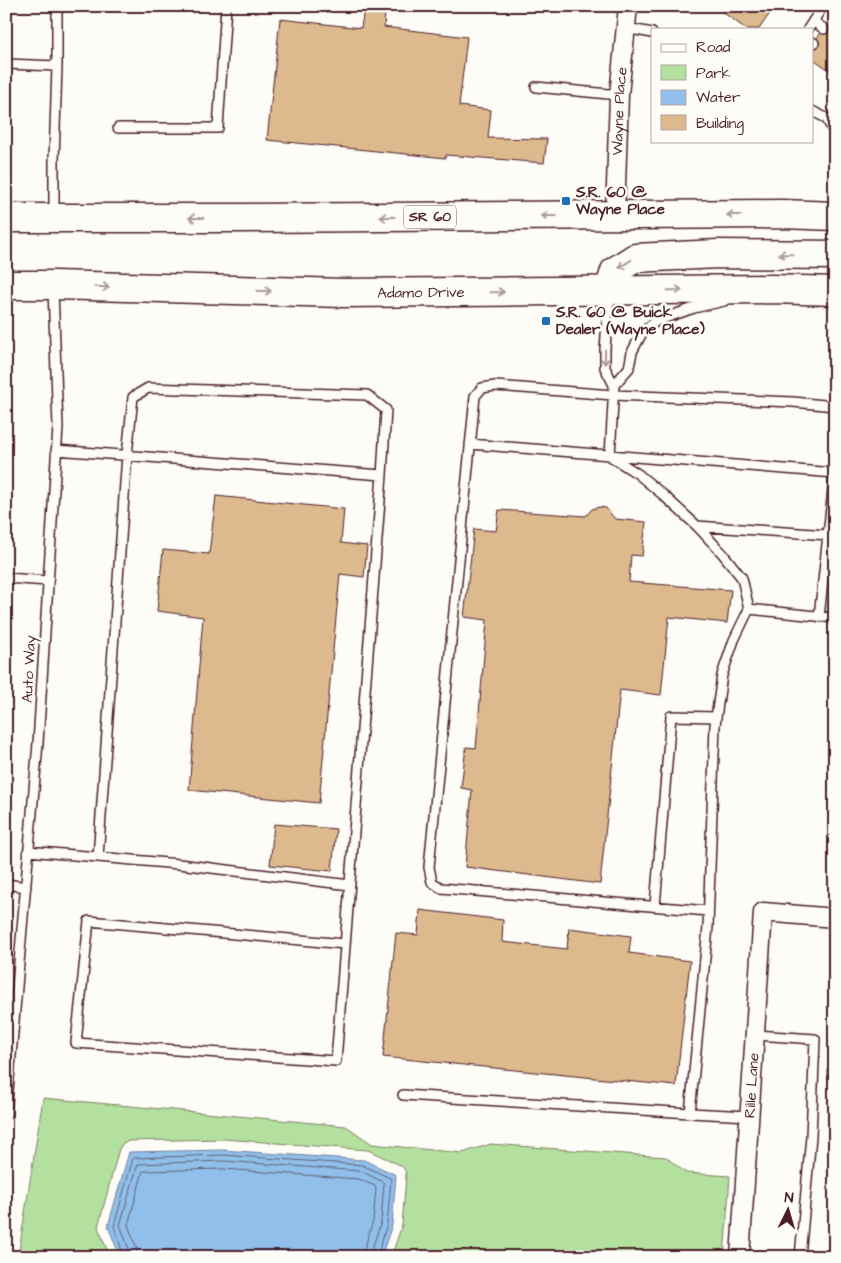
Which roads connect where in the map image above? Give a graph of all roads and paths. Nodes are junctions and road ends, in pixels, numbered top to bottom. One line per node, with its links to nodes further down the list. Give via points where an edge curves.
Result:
1 (57, 6): 10 (lane)
2 (226, 6): 14 (lane, via 218,128)
3 (628, 6): 6 (street, Wayne Place)
4 (823, 6): 5 (lane)
5 (811, 25): 7 (lane)
6 (626, 28): 8 (lane); 12 (street, Wayne Place)
7 (824, 29)
8 (651, 33)
9 (6, 64): 10 (lane)
10 (57, 66): 19 (lane)
11 (536, 88): 12 (lane)
12 (619, 95): 16 (street, Wayne Place)
13 (814, 112): 15 (lane, via 826,118)
14 (118, 128)
15 (835, 134)
16 (615, 216): 17 (main road, SR 60, one-way to 16); 19 (main road, SR 60, one-way to 19)
17 (835, 216)
18 (6, 218): 19 (main road, SR 60)
19 (54, 218)
20 (835, 255): 24 (main road, one-way to 24, via 718,254 635,258 615,271)
21 (6, 285): 22 (main road, Adamo Drive)
22 (53, 285): 24 (main road, Adamo Drive, one-way to 24, via 343,294); 29 (lane, Auto Way)
23 (771, 289): 24 (main road, Adamo Drive, one-way to 23); 25 (main road, Adamo Drive); 26 (lane, via 656,321 642,333 632,352 629,368)
24 (609, 291): 26 (lane, one-way to 26, via 605,368)
25 (835, 291)
26 (614, 390): 27 (lane); 28 (lane, via 482,388 475,396); 31 (lane)
27 (835, 406)
28 (470, 444): 31 (lane); 47 (lane, via 429,867 432,882 440,888)
29 (56, 450): 30 (lane); 37 (lane, Auto Way)
30 (128, 455): 33 (lane); 33 (lane, via 133,397 148,388 367,395 386,410); 43 (lane)
31 (610, 456): 32 (lane); 34 (lane, via 638,474)
32 (835, 472): 35 (lane)
33 (382, 475): 45 (lane)
34 (697, 526): 35 (lane); 38 (lane, via 742,578)
35 (828, 535): 39 (lane)
36 (6, 578): 37 (lane)
37 (48, 581): 42 (lane, Auto Way)
38 (749, 609): 39 (lane); 41 (lane, via 722,675)
39 (819, 617): 40 (lane)
40 (835, 618)
41 (716, 717): 47 (lane, via 671,716); 48 (lane)
42 (28, 851): 43 (lane); 46 (lane, Auto Way)
43 (98, 857): 45 (lane)
44 (6, 884): 46 (lane)
45 (350, 885): 50 (lane)
46 (26, 887): 54 (lane, Auto Way)
47 (655, 906): 48 (lane)
48 (708, 911): 53 (lane)
49 (835, 918): 51 (street, Rille Lane, via 763,912)
50 (345, 944): 50 (lane, via 336,1061 76,1043 89,920)
51 (755, 1035): 55 (street, Rille Lane); 57 (lane, via 815,1039 811,1136)
52 (403, 1095): 53 (lane)
53 (690, 1113): 55 (lane)
54 (6, 1114)
55 (749, 1116): 56 (street, Rille Lane)
56 (740, 1257)
57 (800, 1257)

